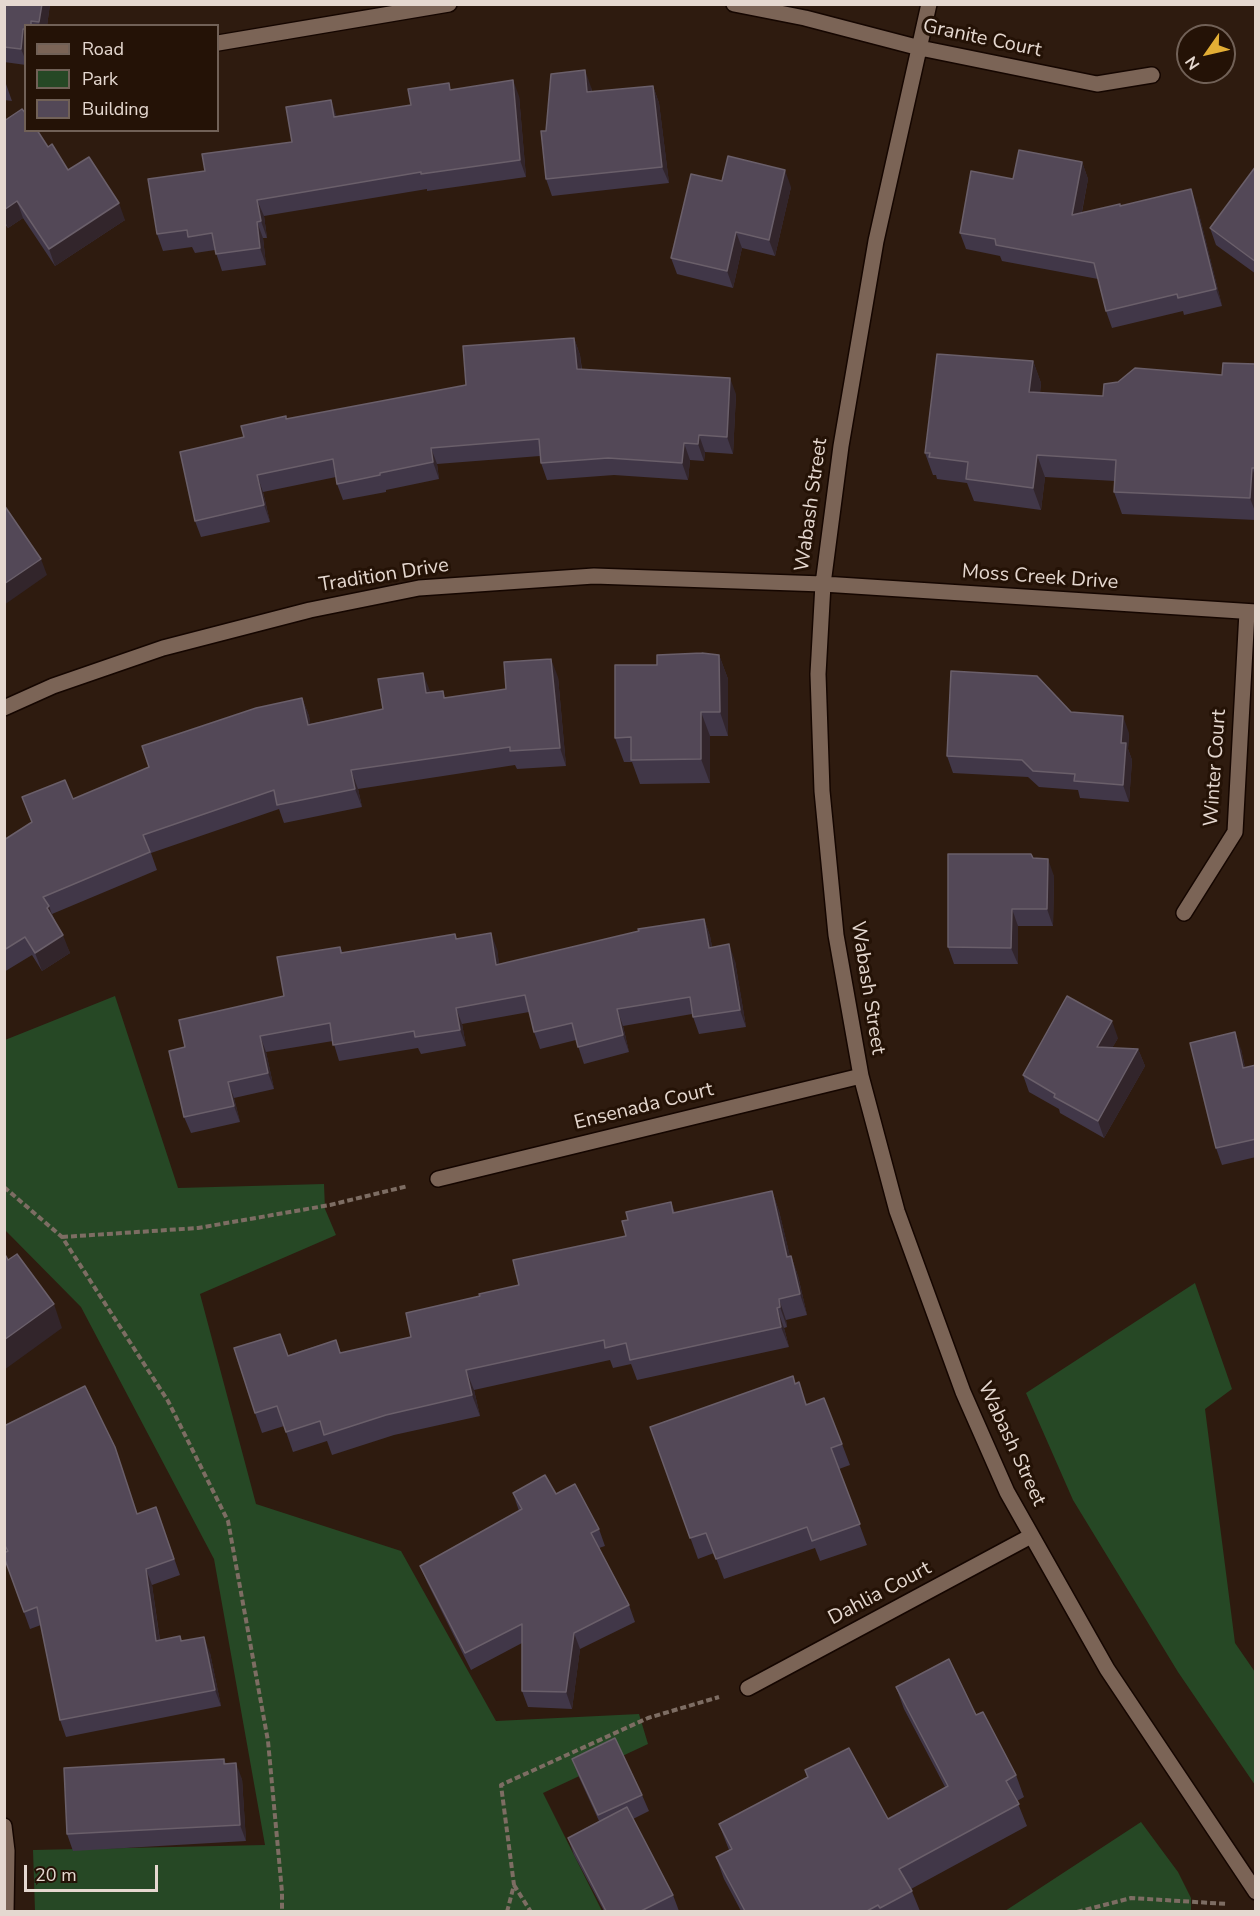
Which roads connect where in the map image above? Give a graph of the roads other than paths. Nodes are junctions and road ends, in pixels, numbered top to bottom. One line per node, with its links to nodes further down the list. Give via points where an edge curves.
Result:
1 (449, 4): 4 (street)
2 (734, 4): 5 (street, Granite Court)
3 (929, 4): 5 (street, Wabash Street)
4 (219, 43)
5 (920, 48): 6 (street, Granite Court, via 1097,84); 7 (street, Wabash Street, via 876,241 841,446)
6 (1152, 75)
7 (823, 584): 8 (street, Moss Creek Drive); 9 (street, Tradition Drive, via 594,576 419,588 310,610 163,648 53,686); 11 (street, Wabash Street, via 818,674 822,791 836,935)
8 (1251, 612): 10 (street, Winter Court, via 1235,832)
9 (4, 708)
10 (1184, 913)
11 (861, 1076): 12 (street, Ensenada Court); 13 (street, Wabash Street, via 897,1211 963,1392)
12 (438, 1179)
13 (1031, 1536): 14 (street, Dahlia Court); 16 (street, Wabash Street, via 1107,1669)
14 (748, 1688)
15 (4, 1826): 17 (street)
16 (1256, 1892)
17 (6, 1911)

